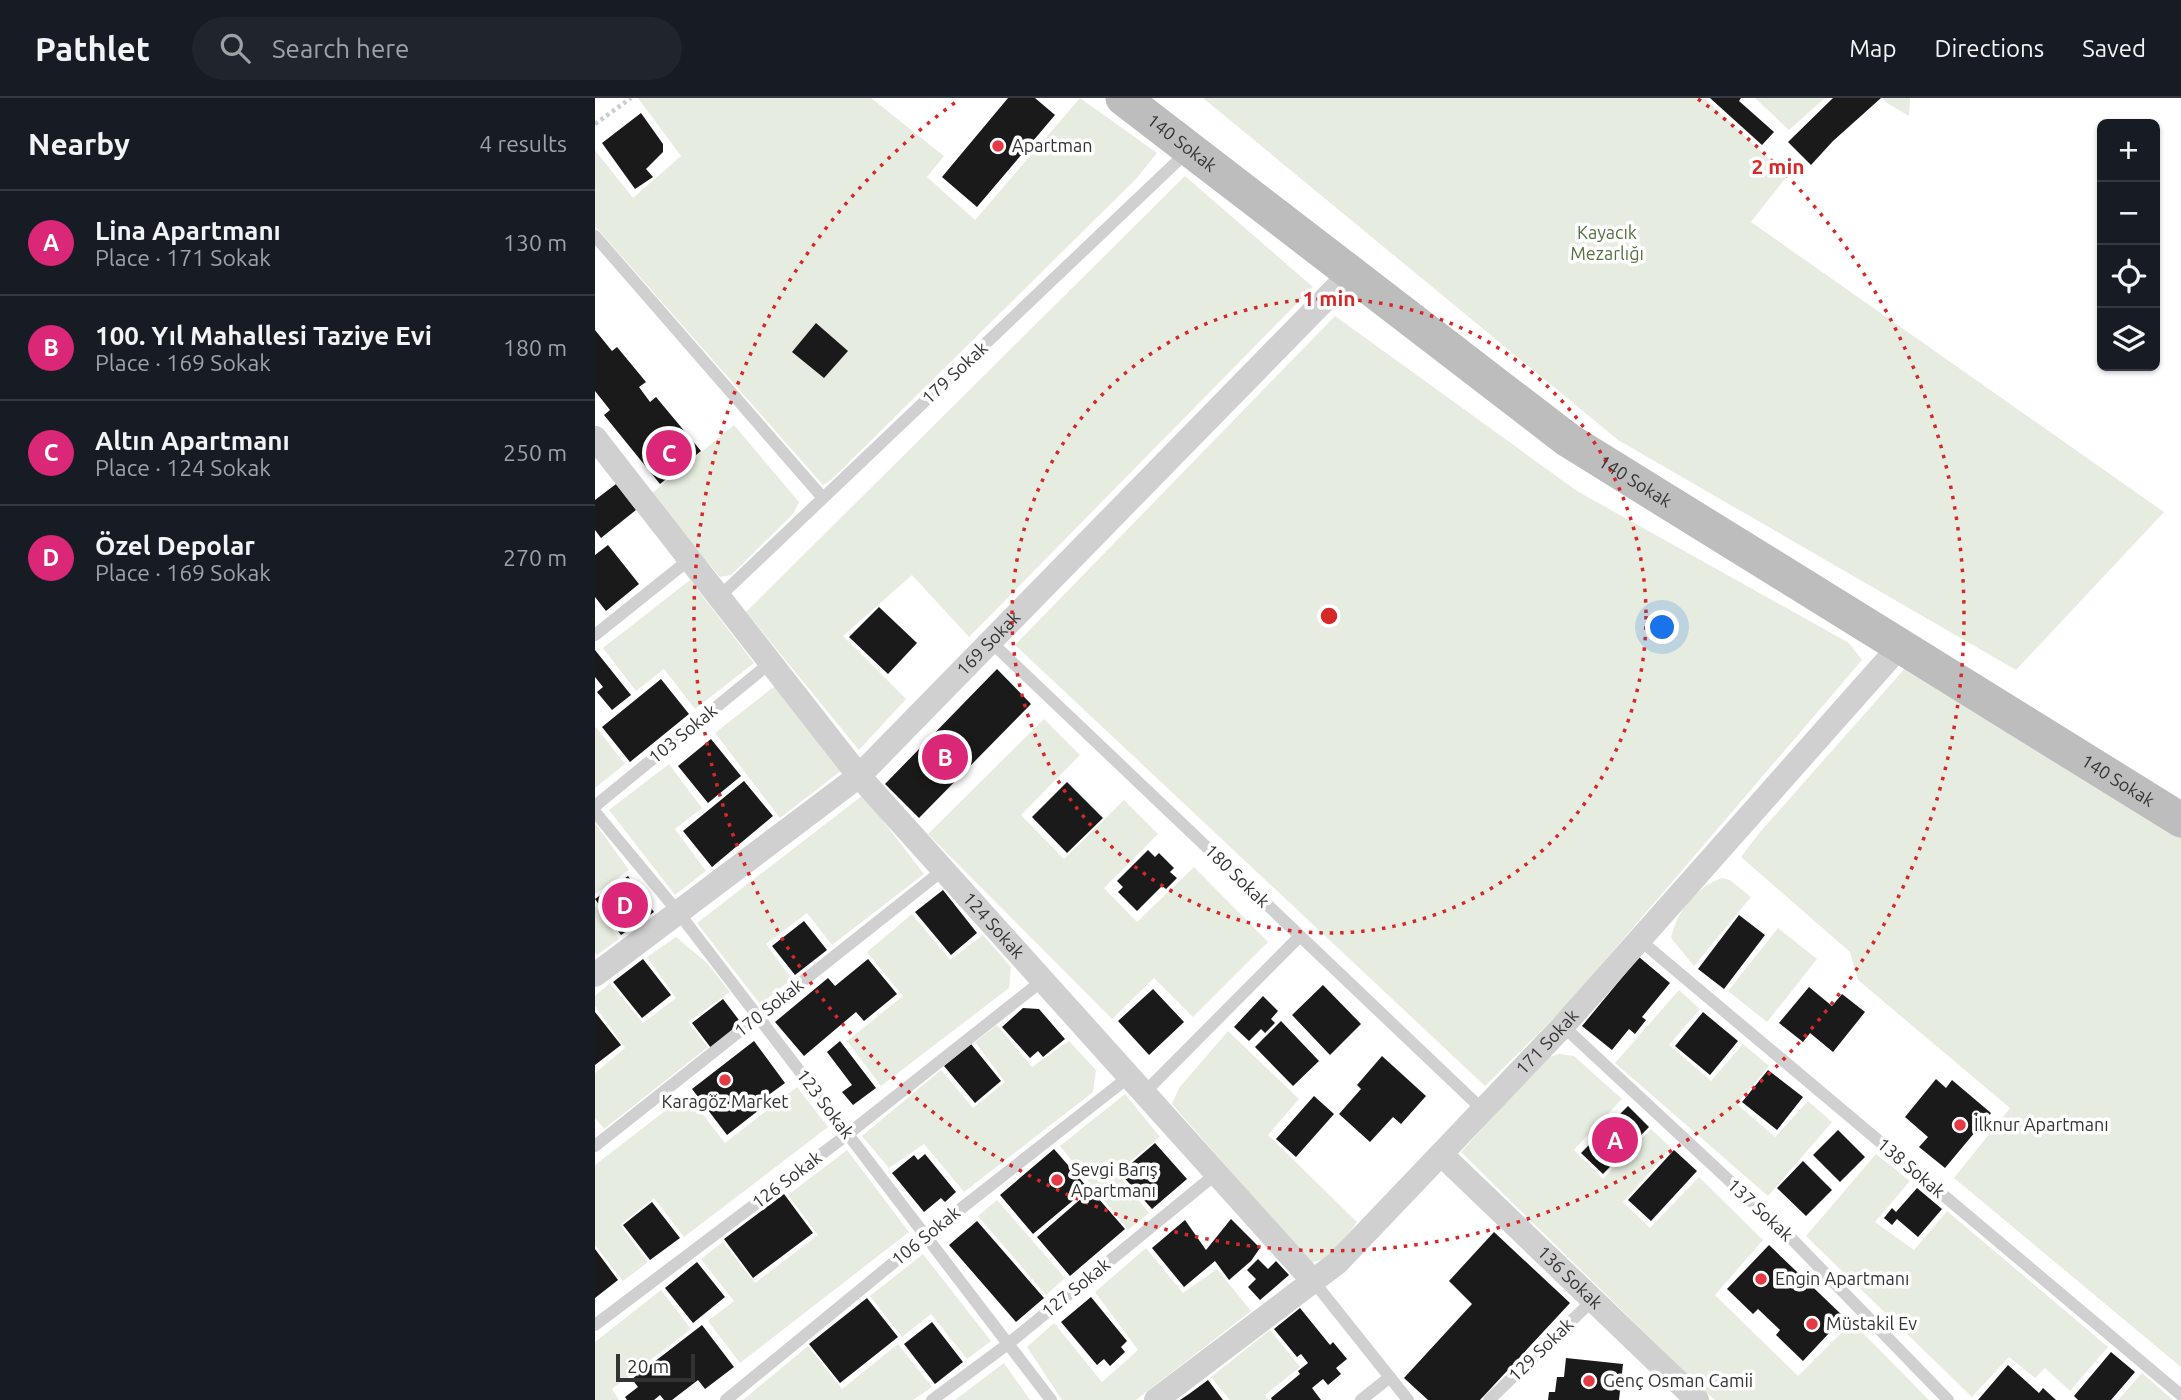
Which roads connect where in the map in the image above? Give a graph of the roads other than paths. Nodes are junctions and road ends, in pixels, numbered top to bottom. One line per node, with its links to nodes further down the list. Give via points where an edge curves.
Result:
1 (1133, 100): 2 (main road, 140 Sokak)
2 (1190, 150): 4 (main road, 140 Sokak); 6 (lane, 179 Sokak)
3 (595, 236): 6 (lane)
4 (1350, 274): 10 (street, 169 Sokak); 11 (main road, 140 Sokak, via 1568,440)
5 (599, 451): 7 (street, 124 Sokak)
6 (823, 498): 8 (lane, 179 Sokak)
7 (690, 559): 8 (street, 124 Sokak); 9 (lane)
8 (719, 597): 12 (street, 124 Sokak)
9 (595, 635)
10 (991, 641): 13 (street, 169 Sokak); 19 (lane, 180 Sokak)
11 (1900, 646): 16 (main road, 140 Sokak); 20 (street, 171 Sokak)
12 (771, 663): 13 (street, 124 Sokak); 14 (lane, 103 Sokak)
13 (859, 776): 17 (street, 124 Sokak); 18 (street, 169 Sokak)
14 (595, 806)
15 (595, 812): 18 (lane, 123 Sokak)
16 (2181, 820)
17 (943, 870): 22 (street, 124 Sokak); 23 (lane, 170 Sokak)
18 (678, 912): 21 (street, 169 Sokak); 23 (lane, 123 Sokak)
19 (1300, 936): 25 (lane, 106 Sokak); 26 (lane, 180 Sokak)
20 (1641, 941): 24 (street, 171 Sokak); 37 (lane, 138 Sokak)
21 (595, 975)
22 (1043, 980): 25 (street, 124 Sokak); 27 (lane, 126 Sokak)
23 (758, 1016): 27 (lane, 123 Sokak); 28 (lane, 170 Sokak)
24 (1563, 1026): 26 (street, 171 Sokak); 46 (lane, 137 Sokak, via 1788,1235)
25 (1137, 1085): 30 (street, 124 Sokak); 31 (lane, 106 Sokak)
26 (1484, 1111): 29 (street, 171 Sokak)
27 (848, 1134): 31 (lane, 123 Sokak); 34 (lane, 126 Sokak)
28 (595, 1146)
29 (1443, 1155): 32 (street, 171 Sokak, via 1338,1264); 33 (street, 136 Sokak)
30 (1217, 1173): 32 (street, 124 Sokak); 35 (lane, 127 Sokak)
31 (926, 1236): 35 (lane, 123 Sokak); 39 (lane, 106 Sokak)
32 (1314, 1282): 36 (lane, 124 Sokak); 42 (street, 171 Sokak)
33 (1593, 1300): 38 (street, 136 Sokak); 45 (lane, 129 Sokak)
34 (595, 1325)
35 (1008, 1344): 40 (lane, 127 Sokak); 41 (lane, 123 Sokak)
36 (1390, 1377): 43 (lane); 44 (lane, 124 Sokak)
37 (2181, 1395)
38 (1687, 1397)
39 (726, 1400)
40 (932, 1400)
41 (1051, 1400)
42 (1156, 1400)
43 (1361, 1400)
44 (1408, 1400)
45 (1489, 1400)
46 (1948, 1400)

